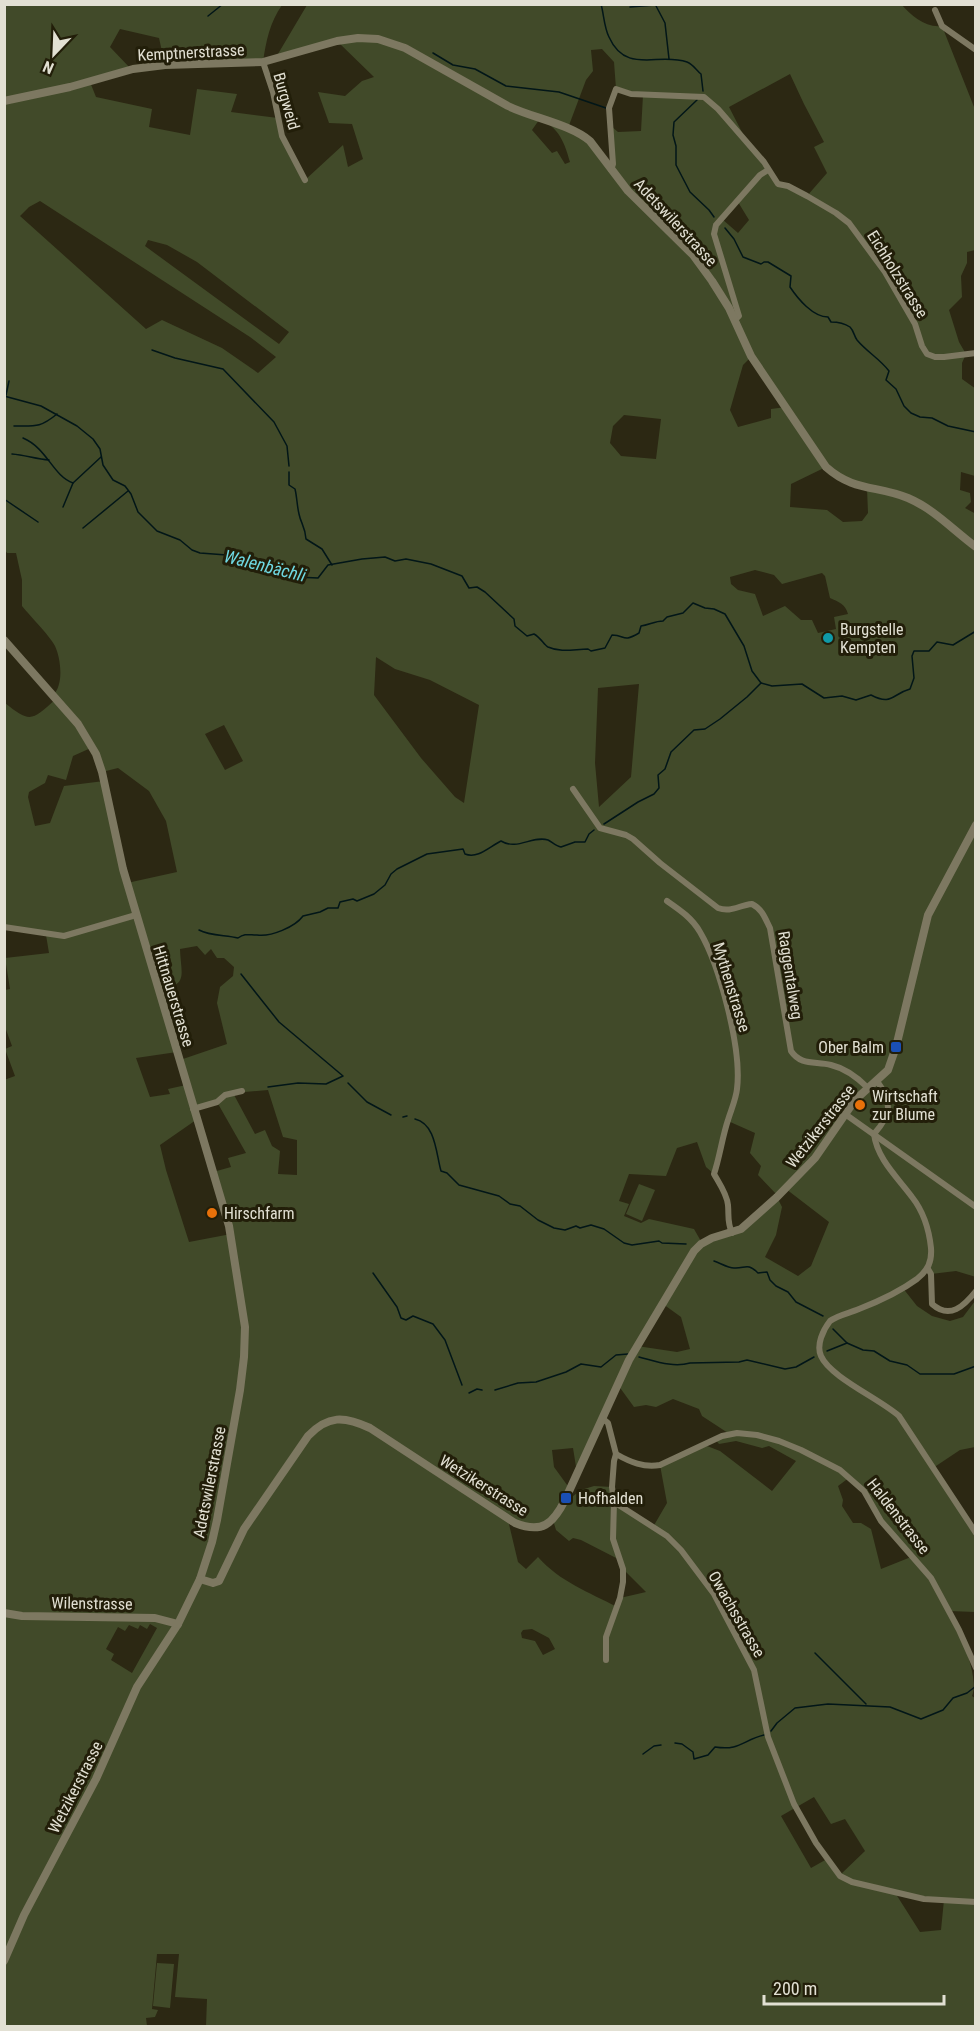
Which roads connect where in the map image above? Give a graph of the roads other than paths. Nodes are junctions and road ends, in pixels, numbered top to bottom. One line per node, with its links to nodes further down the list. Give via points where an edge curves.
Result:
1 (935, 10): 2 (street, via 942,26)
2 (975, 50)
3 (275, 59): 4 (street, Kemptnerstrasse); 6 (street, Adetswilerstrasse, via 358,38 391,43 422,56 526,115 577,132 590,141)
4 (263, 62): 5 (street, Kemptnerstrasse, via 147,66); 8 (street, Burgweid, via 282,136)
5 (4, 102)
6 (611, 170): 7 (street, Eichholzstrasse, via 609,108 616,90 704,97); 9 (street, Adetswilerstrasse, via 635,200 693,255)
7 (768, 170): 9 (street, via 716,225 714,234 740,312); 10 (street, Eichholzstrasse, via 778,184 807,196 849,223 885,272 927,354 944,357)
8 (304, 180)
9 (735, 320): 11 (street, Adetswilerstrasse, via 751,356 826,467 852,484 922,504)
10 (975, 353)
11 (975, 548)
12 (4, 640): 16 (street, Hittnauerstrasse, via 78,724 96,754)
13 (573, 789): 19 (street, Raggentalweg, via 600,828 626,834 718,908 725,911 752,904 758,907 770,928 791,1051 802,1061 840,1068)
14 (975, 825): 18 (street, Wetzikerstrasse, via 928,915 892,1060)
15 (667, 901): 25 (street, Mythenstrasse, via 688,916 700,933 713,961 735,1040 737,1091 714,1174 726,1196 727,1223)
16 (136, 915): 17 (street, via 64,936); 21 (street, Hittnauerstrasse)
17 (4, 927)
18 (877, 1081): 19 (street, Wetzikerstrasse); 23 (street, via 887,1098 888,1115)
19 (868, 1088): 22 (street, Wetzikerstrasse)
20 (243, 1091): 21 (street)
21 (193, 1109): 28 (street, Hittnauerstrasse, via 231,1234 243,1307 245,1342)
22 (846, 1114): 23 (street); 25 (street, Wetzikerstrasse, via 799,1176)
23 (874, 1134): 24 (street); 26 (street, via 886,1163 927,1225 931,1254)
24 (975, 1207)
25 (732, 1233): 29 (street, Wetzikerstrasse, via 712,1238 694,1251 636,1346)
26 (928, 1269): 27 (street, via 932,1304 938,1309 960,1309); 32 (street, via 865,1307 830,1321 819,1344 820,1354 834,1371 899,1416)
27 (975, 1291)
28 (240, 1390): 33 (street, Adetswilerstrasse, via 212,1542)
29 (602, 1418): 30 (street, via 608,1423); 33 (street, Wetzikerstrasse, via 558,1512 548,1524 532,1528 508,1519 370,1428 346,1419 328,1421 313,1431 244,1529 219,1581)
30 (616, 1454): 31 (street); 37 (street, Haldenstrasse, via 653,1466 737,1433 779,1441 840,1470 864,1491 881,1521 931,1578)
31 (614, 1502): 36 (street, via 613,1539 623,1582 606,1637); 38 (street, Owachsstrasse, via 667,1536 714,1594 754,1670 768,1737 795,1804 827,1859 846,1880 924,1899)
32 (975, 1533)
33 (200, 1579): 35 (street, Wetzikerstrasse)
34 (4, 1613): 35 (street, Wilenstrasse, via 155,1618)
35 (178, 1624): 39 (street, Wetzikerstrasse, via 137,1687 96,1779)
36 (606, 1660)
37 (975, 1668)
38 (975, 1902)
39 (4, 1961)

